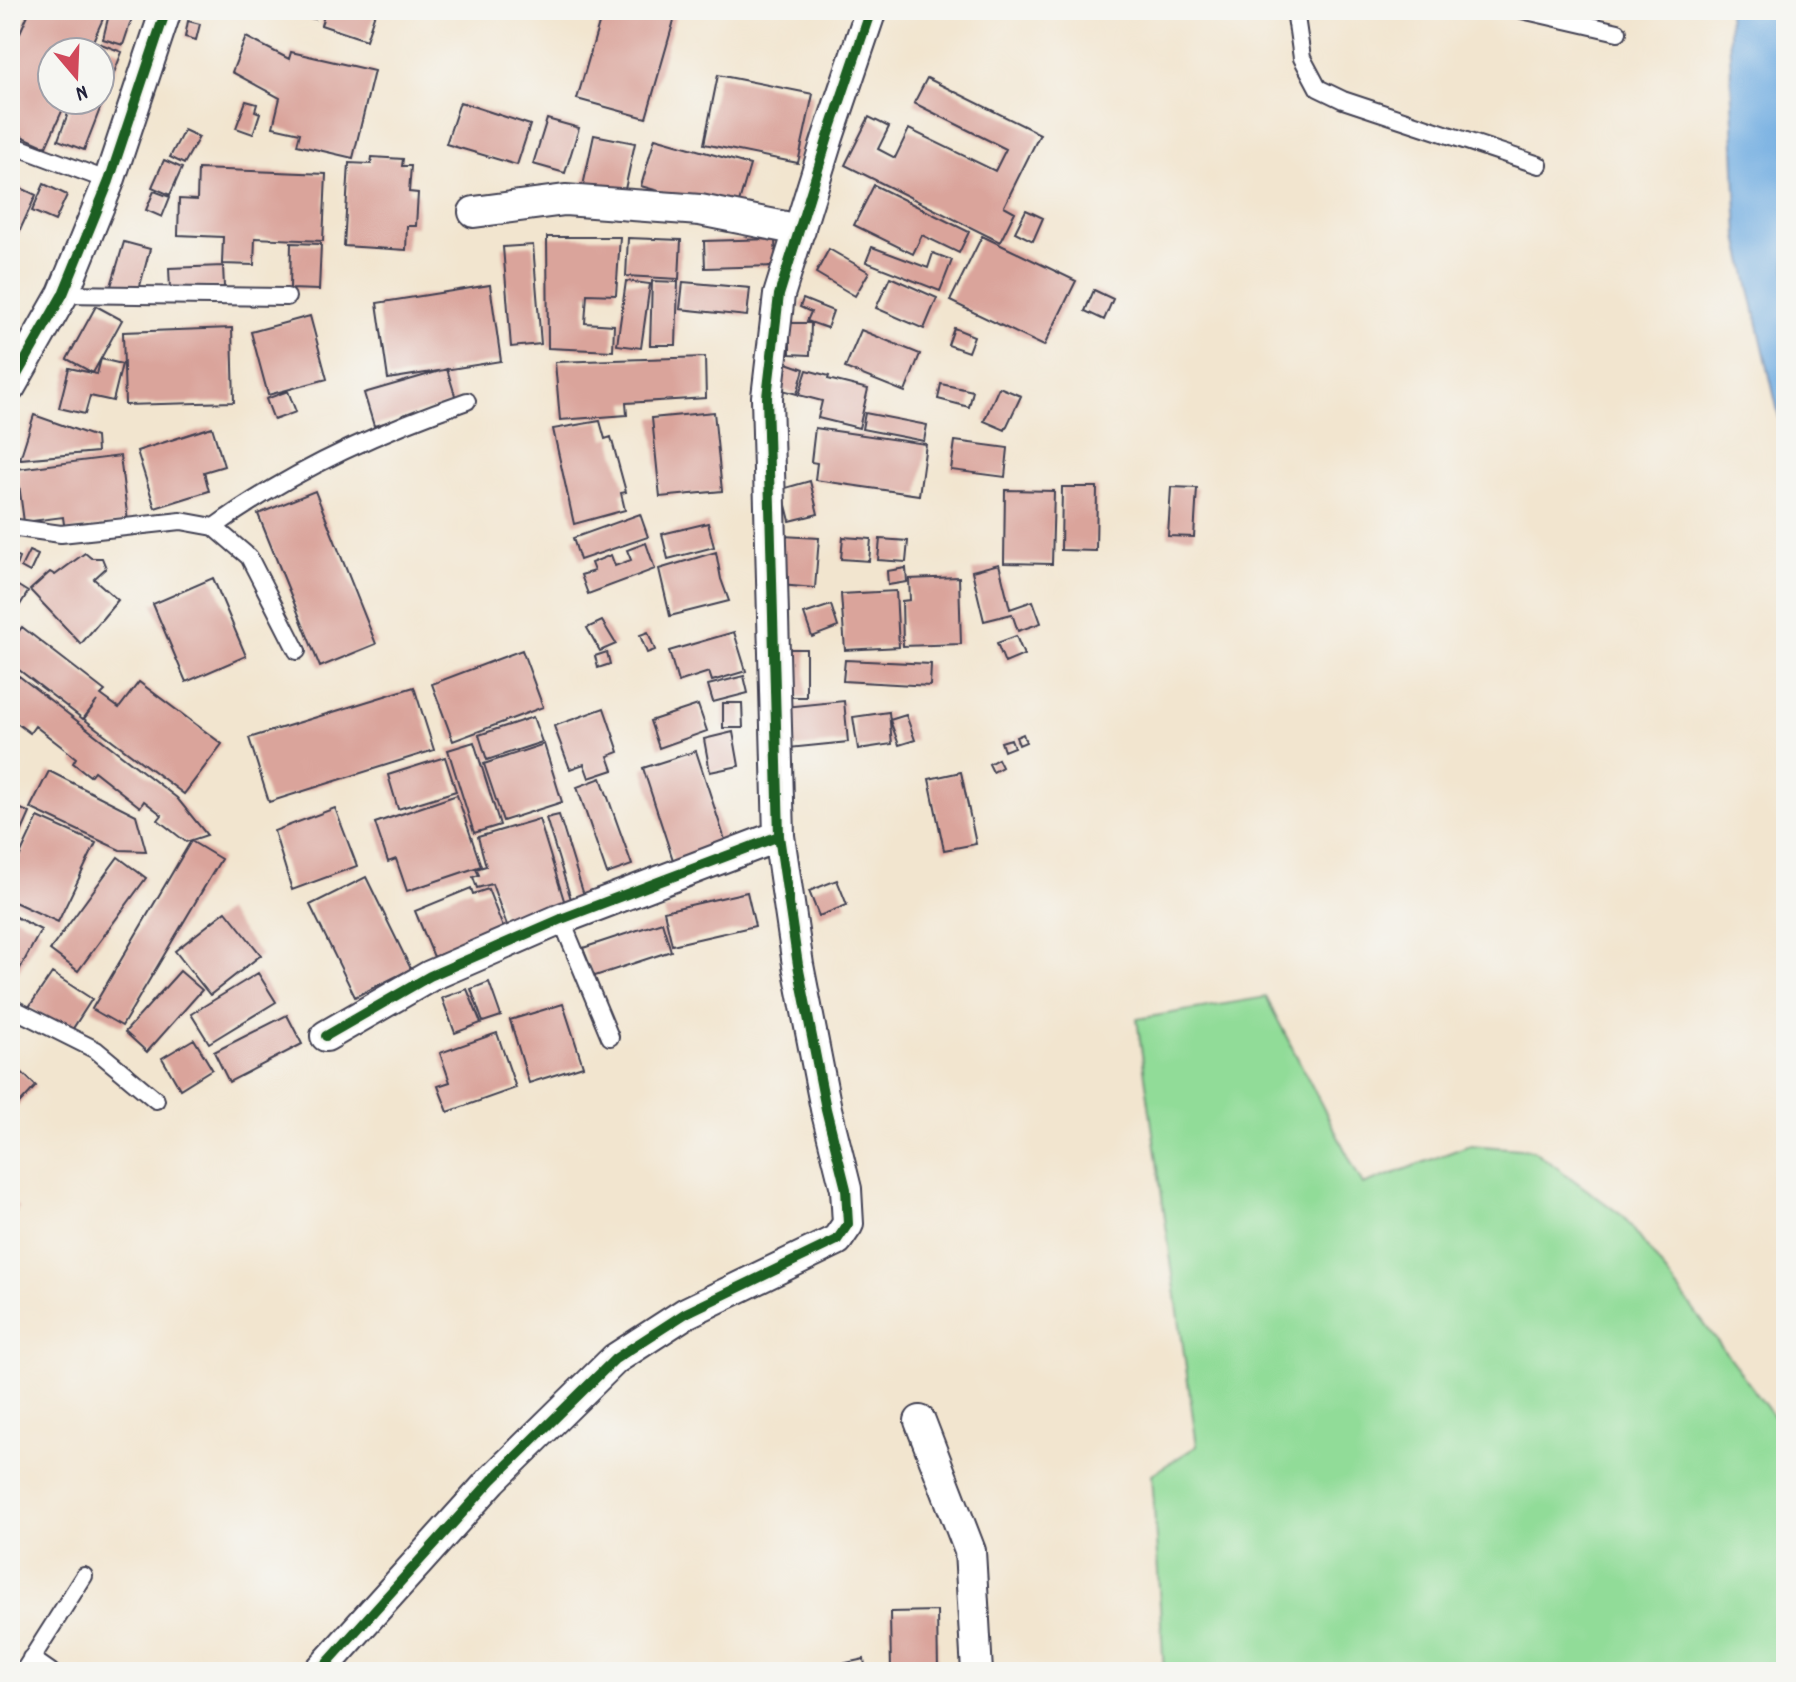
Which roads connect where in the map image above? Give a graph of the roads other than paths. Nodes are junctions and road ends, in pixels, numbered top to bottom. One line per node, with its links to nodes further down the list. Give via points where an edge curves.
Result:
1 (166, 10): 8 (street)
2 (871, 10): 10 (street)
3 (1295, 10): 7 (lane, via 1302,58 1318,88)
4 (1522, 10): 5 (lane)
5 (1618, 32)
6 (10, 144): 8 (lane)
7 (1539, 165)
8 (109, 181): 11 (street)
9 (474, 212): 10 (street, via 565,200 700,210)
10 (800, 230): 18 (street, via 779,295 767,397)
11 (63, 294): 12 (lane); 13 (street)
12 (287, 297)
13 (10, 387)
14 (467, 401): 16 (lane, via 398,425 300,472)
15 (10, 527): 16 (lane, via 61,534 181,521)
16 (214, 527): 17 (lane, via 249,557)
17 (297, 651)
18 (779, 836): 19 (street); 28 (street, via 798,965 846,1189 848,1224 837,1240 686,1313 615,1359 492,1480)
19 (561, 919): 21 (street, via 430,976); 22 (lane)
20 (10, 1007): 23 (lane, via 96,1050)
21 (326, 1036)
22 (610, 1037)
23 (156, 1100)
24 (920, 1421): 29 (street, via 970,1551)
25 (84, 1576): 26 (lane)
26 (27, 1665): 27 (lane)
27 (51, 1672)
28 (319, 1672)
29 (977, 1672)

